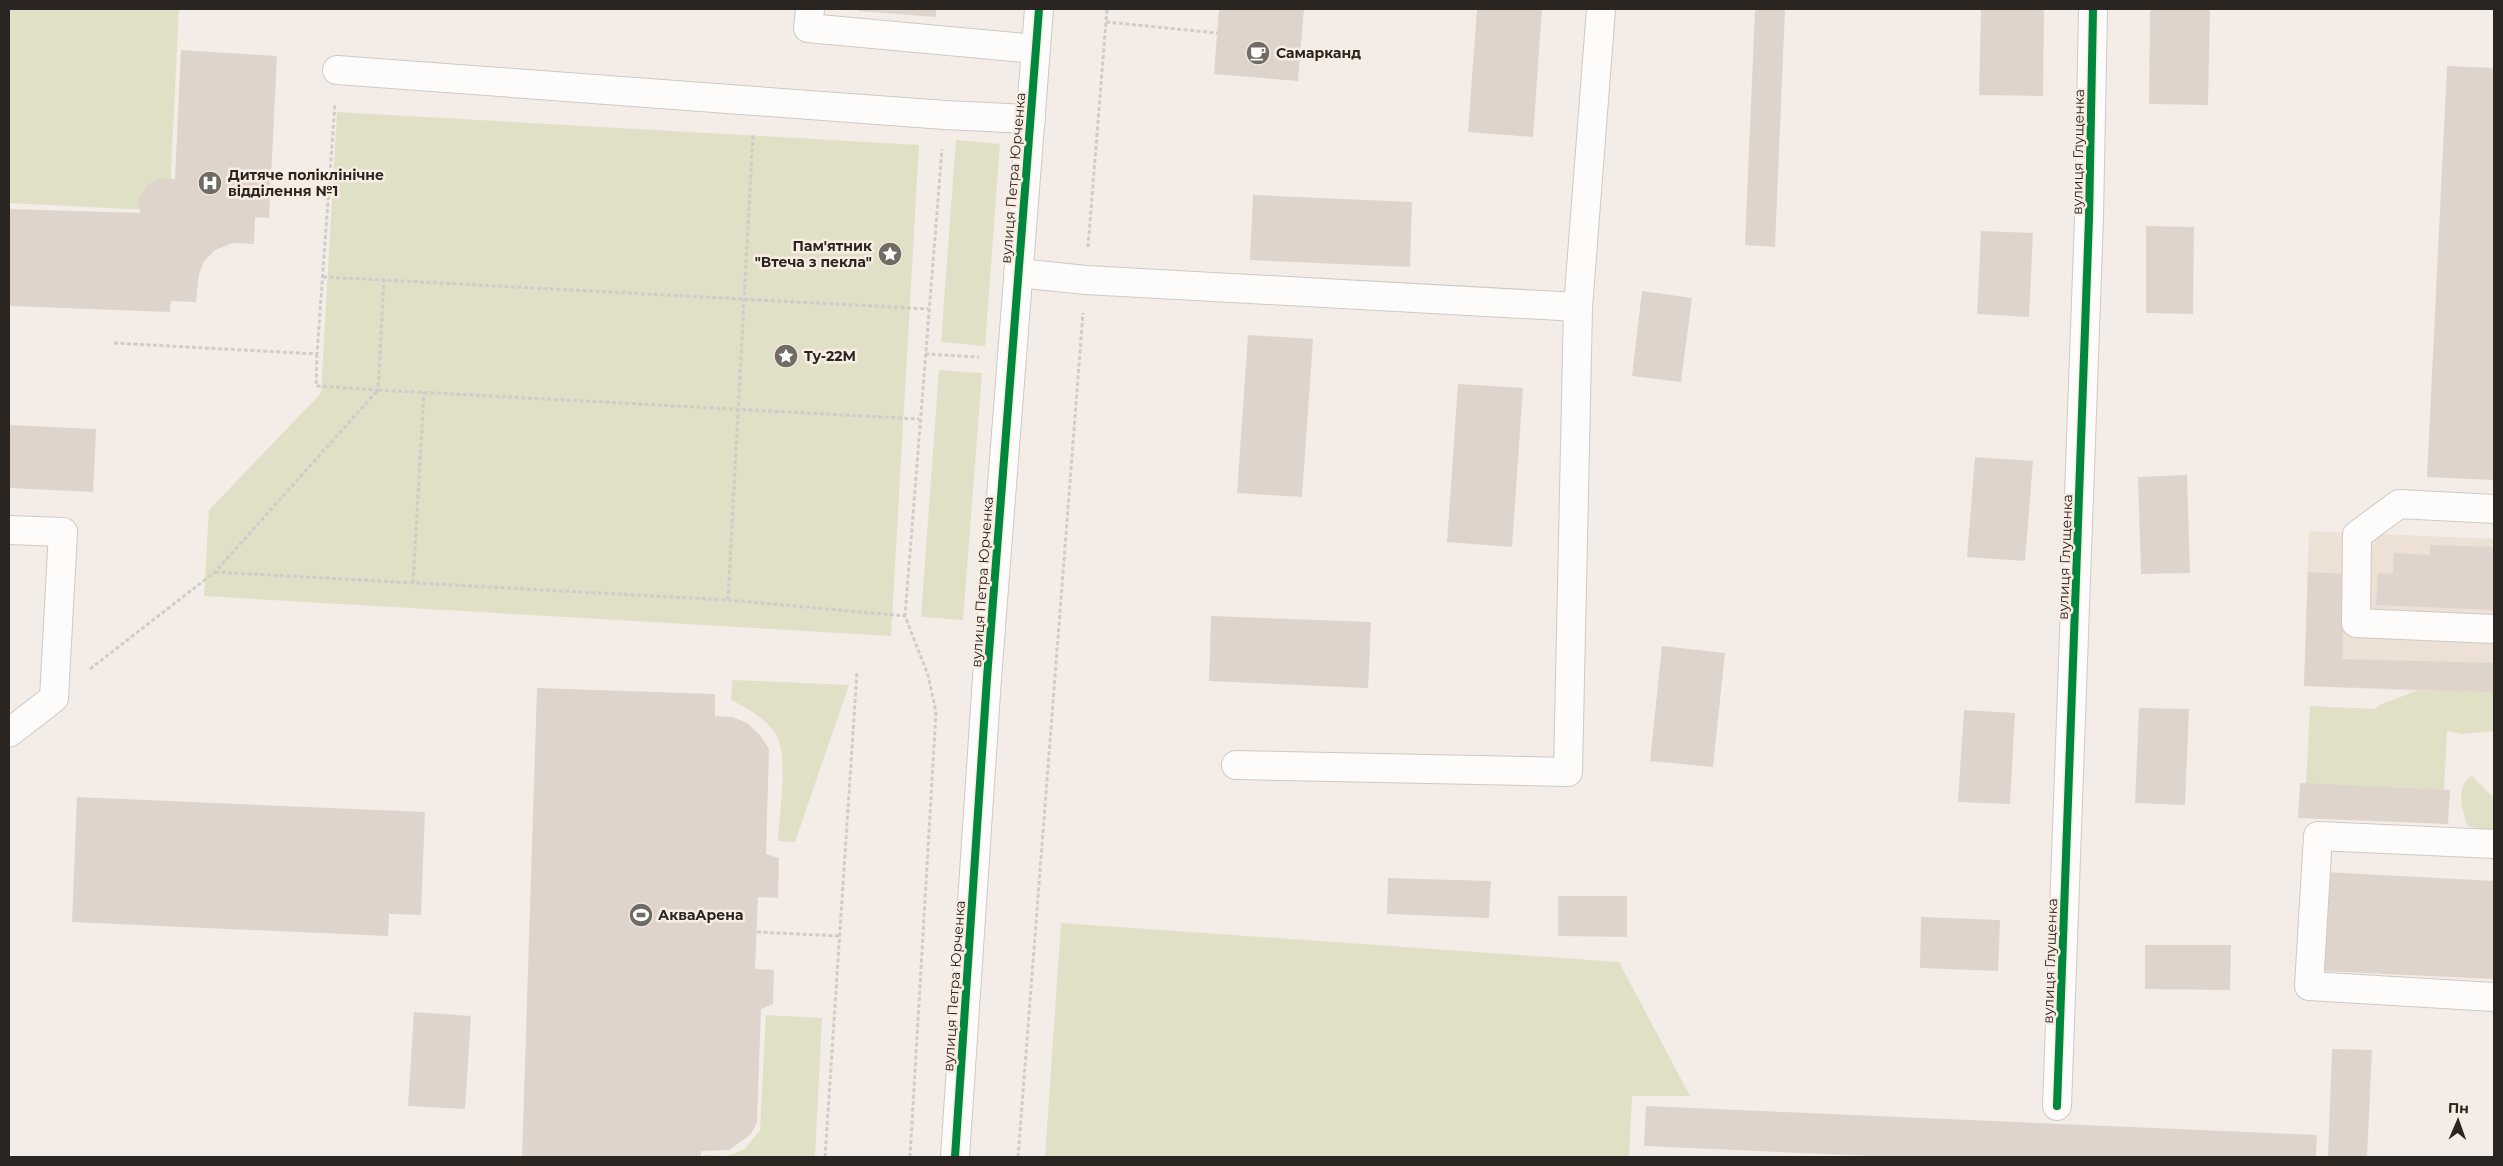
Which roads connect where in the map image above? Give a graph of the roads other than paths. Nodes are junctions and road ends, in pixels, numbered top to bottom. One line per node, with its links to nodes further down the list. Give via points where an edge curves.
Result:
1 (810, 9): 5 (street, via 808,28)
2 (1039, 9): 5 (street, вулиця Петра Юрченка)
3 (1602, 9): 9 (street)
4 (2092, 9): 17 (street, вулиця Глущенка, via 2089,218)
5 (1036, 49): 7 (street, вулиця Петра Юрченка)
6 (337, 70): 7 (street)
7 (1030, 119): 8 (street, вулиця Петра Юрченка)
8 (1018, 273): 9 (street, via 1086,280); 18 (street, вулиця Петра Юрченка)
9 (1578, 307): 14 (street, via 1568,772)
10 (2494, 509): 12 (street, via 2399,504 2356,535 2356,623)
11 (9, 530): 13 (street, via 63,532 54,698)
12 (2494, 630)
13 (9, 733)
14 (1236, 765)
15 (2494, 844): 16 (street, via 2318,836 2309,986)
16 (2494, 997)
17 (2057, 1106)
18 (955, 1157)

